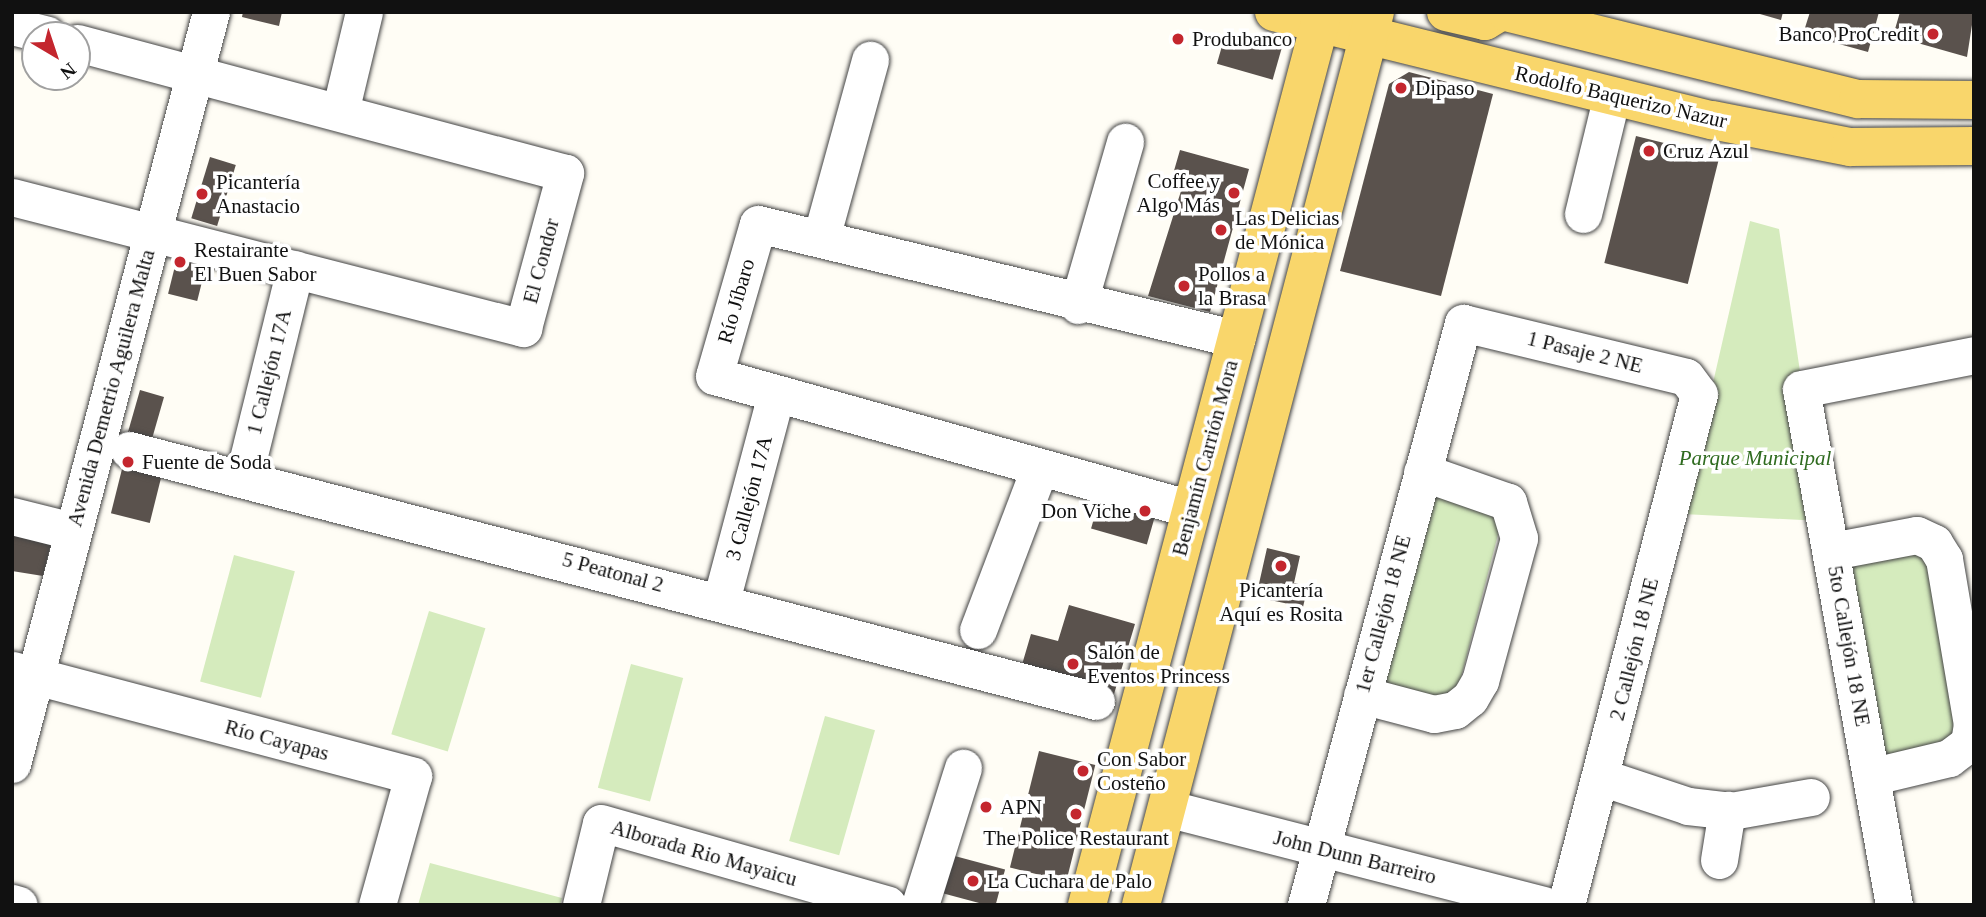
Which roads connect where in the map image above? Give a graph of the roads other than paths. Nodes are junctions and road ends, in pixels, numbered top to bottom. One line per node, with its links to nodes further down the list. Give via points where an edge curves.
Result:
1 (211, 12): 11 (street, Avenida Demetrio Aguilera Malta)
2 (364, 12): 14 (street)
3 (1274, 12): 8 (main road, Rodolfo Baquerizo Nazur)
4 (1446, 12): 5 (main road, via 1485,21)
5 (1500, 12)
6 (1506, 12): 7 (main road)
7 (1558, 19): 13 (main road, via 1858,99)
8 (1347, 20): 12 (main road, Rodolfo Baquerizo Nazur); 24 (main road, Benjamín Carrión Mora); 28 (main road, via 1300,296)
9 (91, 47): 11 (street, El Condor)
10 (870, 61): 20 (street)
11 (195, 75): 14 (street, El Condor); 19 (street, Avenida Demetrio Aguilera Malta)
12 (1612, 95): 16 (main road, Rodolfo Baquerizo Nazur, via 1850,147); 18 (street)
13 (1974, 100)
14 (341, 112): 21 (street, El Condor, via 565,173 523,328)
15 (1125, 142): 22 (street)
16 (1974, 146)
17 (12, 197): 19 (street, El Condor)
18 (1583, 214)
19 (153, 231): 21 (street, El Condor); 35 (street, Avenida Demetrio Aguilera Malta)
20 (821, 238): 22 (street, Río Jíbaro); 27 (street, Río Jíbaro, via 758,224 714,376)
21 (295, 269): 32 (street, 1 Callejón 17A)
22 (1078, 305): 24 (street, Río Jíbaro)
23 (1463, 323): 26 (street, 1 Pasaje 2 NE, via 1686,377); 31 (street, 1er Callejón 18 NE)
24 (1236, 339): 28 (main road, via 1239,354 1225,423 1236,438); 33 (main road, Benjamín Carrión Mora)
25 (1974, 355): 36 (street, 5to Callejón 18 NE, via 1801,388)
26 (1699, 394): 46 (street, 2 Callejón 18 NE)
27 (776, 395): 30 (street, Río Jíbaro); 37 (street, 3 Callejón 17A)
28 (1260, 447): 39 (main road)
29 (129, 450): 32 (street, 5 Peatonal 2)
30 (1040, 467): 33 (street, Río Jíbaro); 38 (street)
31 (1422, 472): 41 (street, 1er Callejón 18 NE); 41 (street, via 1508,502 1519,538 1480,681 1455,710 1434,714)
32 (244, 475): 37 (street, 5 Peatonal 2)
33 (1191, 509): 39 (main road, via 1225,525 1210,600); 59 (main road, Benjamín Carrión Mora)
34 (12, 516): 35 (street)
35 (72, 531): 40 (street, Avenida Demetrio Aguilera Malta)
36 (1832, 551): 45 (street, 5to Callejón 18 NE); 45 (street, via 1917,535 1934,543 1944,559 1972,724 1969,743 1949,758)
37 (722, 601): 42 (street, 5 Peatonal 2)
38 (978, 630)
39 (1209, 645): 48 (main road)
40 (24, 673): 43 (street, Avenida Demetrio Aguilera Malta); 55 (street, Río Cayapas, via 413,776)
41 (1362, 695): 50 (street, 1er Callejón 18 NE)
42 (1096, 701)
43 (12, 764)
44 (963, 768): 58 (street)
45 (1874, 776): 64 (street, 5to Callejón 18 NE)
46 (1601, 777): 49 (street, via 1688,806); 63 (street, 2 Callejón 18 NE)
47 (1811, 797): 49 (street)
48 (1166, 808): 50 (street, John Dunn Barreiro); 60 (main road)
49 (1727, 810): 51 (street)
50 (1321, 848): 61 (street, 1er Callejón 18 NE); 62 (street, John Dunn Barreiro)
51 (1718, 860)
52 (768, 889): 56 (street, Alborada Rio Mayaicu, via 601,822); 57 (street, Alborada Rio Mayaicu)
53 (12, 903): 54 (street)
54 (19, 905)
55 (377, 905)
56 (580, 905)
57 (888, 905)
58 (920, 905)
59 (1087, 905)
60 (1141, 905)
61 (1306, 905)
62 (1544, 905)
63 (1566, 905)
64 (1894, 905)

